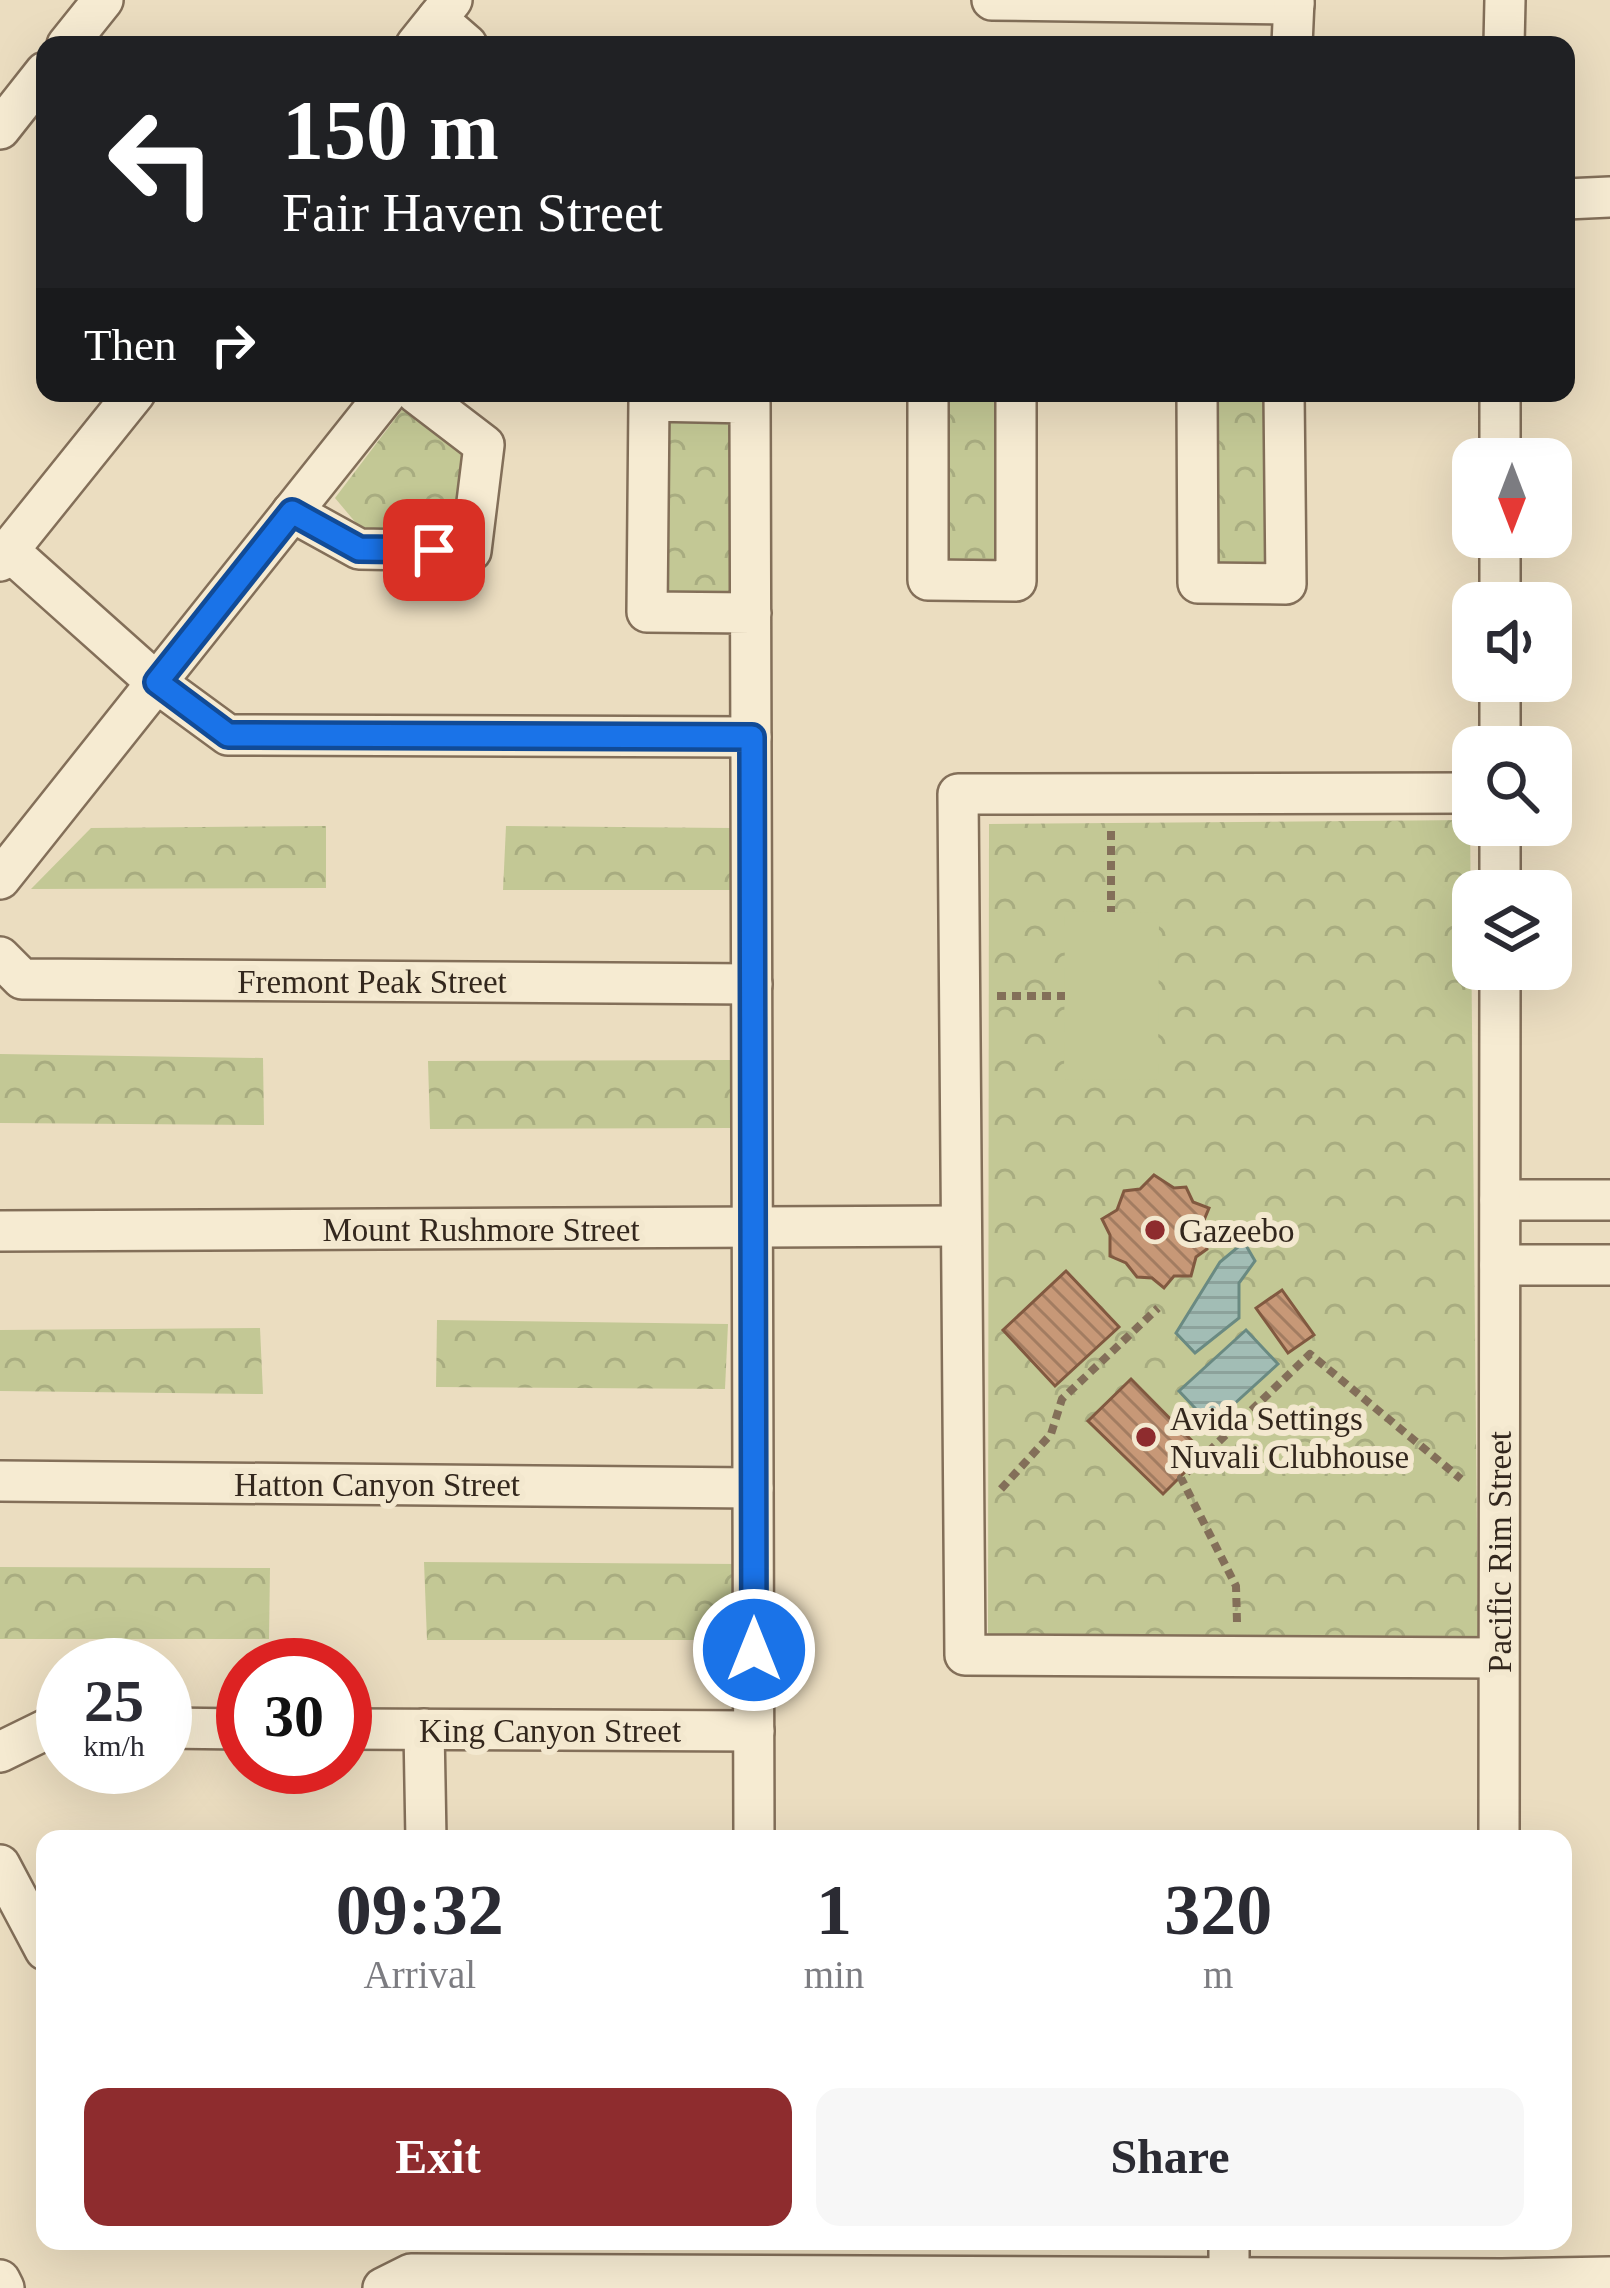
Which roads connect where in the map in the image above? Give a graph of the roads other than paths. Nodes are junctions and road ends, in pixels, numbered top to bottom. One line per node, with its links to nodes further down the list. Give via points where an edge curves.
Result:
1 (103, 0): 6 (street)
2 (992, 0): 3 (street)
3 (1062, 0): 5 (street)
4 (1505, 0): 8 (street)
5 (1294, 2): 7 (street)
6 (74, 36)
7 (1292, 36)
8 (1504, 36)
9 (36, 83): 10 (street)
10 (0, 129)
11 (1610, 197): 12 (street)
12 (1575, 199)
13 (128, 402): 25 (street)
14 (381, 402): 24 (street)
15 (428, 402): 24 (street, via 484,445 471,551 359,549)
16 (649, 402): 26 (street, via 646,612)
17 (700, 402): 26 (street, via 750,403)
18 (928, 402): 19 (street, via 928,580 1016,581)
19 (1016, 402)
20 (1197, 402): 21 (street, via 1198,583 1286,584)
21 (1284, 402)
22 (1500, 402): 23 (street)
23 (1500, 438)
24 (292, 512): 27 (street)
25 (4, 555): 27 (street)
26 (751, 613): 28 (street)
27 (157, 682): 28 (street, via 228,735); 30 (street)
28 (752, 737): 32 (street)
29 (1452, 793): 36 (street, via 958,794)
30 (0, 879)
31 (0, 958): 32 (street, Fremont Peak Street, via 22,979)
32 (752, 984): 37 (street)
33 (1500, 990): 34 (street, Pacific Rim Street)
34 (1500, 1200): 35 (street); 39 (street, Pacific Rim Street)
35 (1610, 1200)
36 (961, 1226): 37 (street, Mount Rushmore Street); 43 (street, via 965,1655)
37 (753, 1227): 38 (street, Mount Rushmore Street); 42 (street)
38 (0, 1231)
39 (1500, 1265): 40 (street); 43 (street, Pacific Rim Street)
40 (1610, 1265)
41 (0, 1481): 42 (street, Hatton Canyon Street)
42 (753, 1487): 46 (street)
43 (1498, 1658): 51 (street, Pacific Rim Street)
44 (372, 1729): 45 (street, King Canyon Street)
45 (424, 1730): 46 (street, King Canyon Street); 49 (street)
46 (754, 1731): 50 (street)
47 (36, 1734): 48 (street)
48 (0, 1752)
49 (426, 1830)
50 (754, 1830)
51 (1499, 1830)
52 (0, 1865): 53 (street)
53 (36, 1930)
54 (980, 2259): 55 (street); 59 (street)
55 (1229, 2259): 56 (street)
56 (1502, 2270): 57 (street)
57 (1610, 2276)
58 (0, 2280): 60 (street)
59 (560, 2281): 61 (street, via 411,2274)
60 (4, 2288)
61 (383, 2288)

